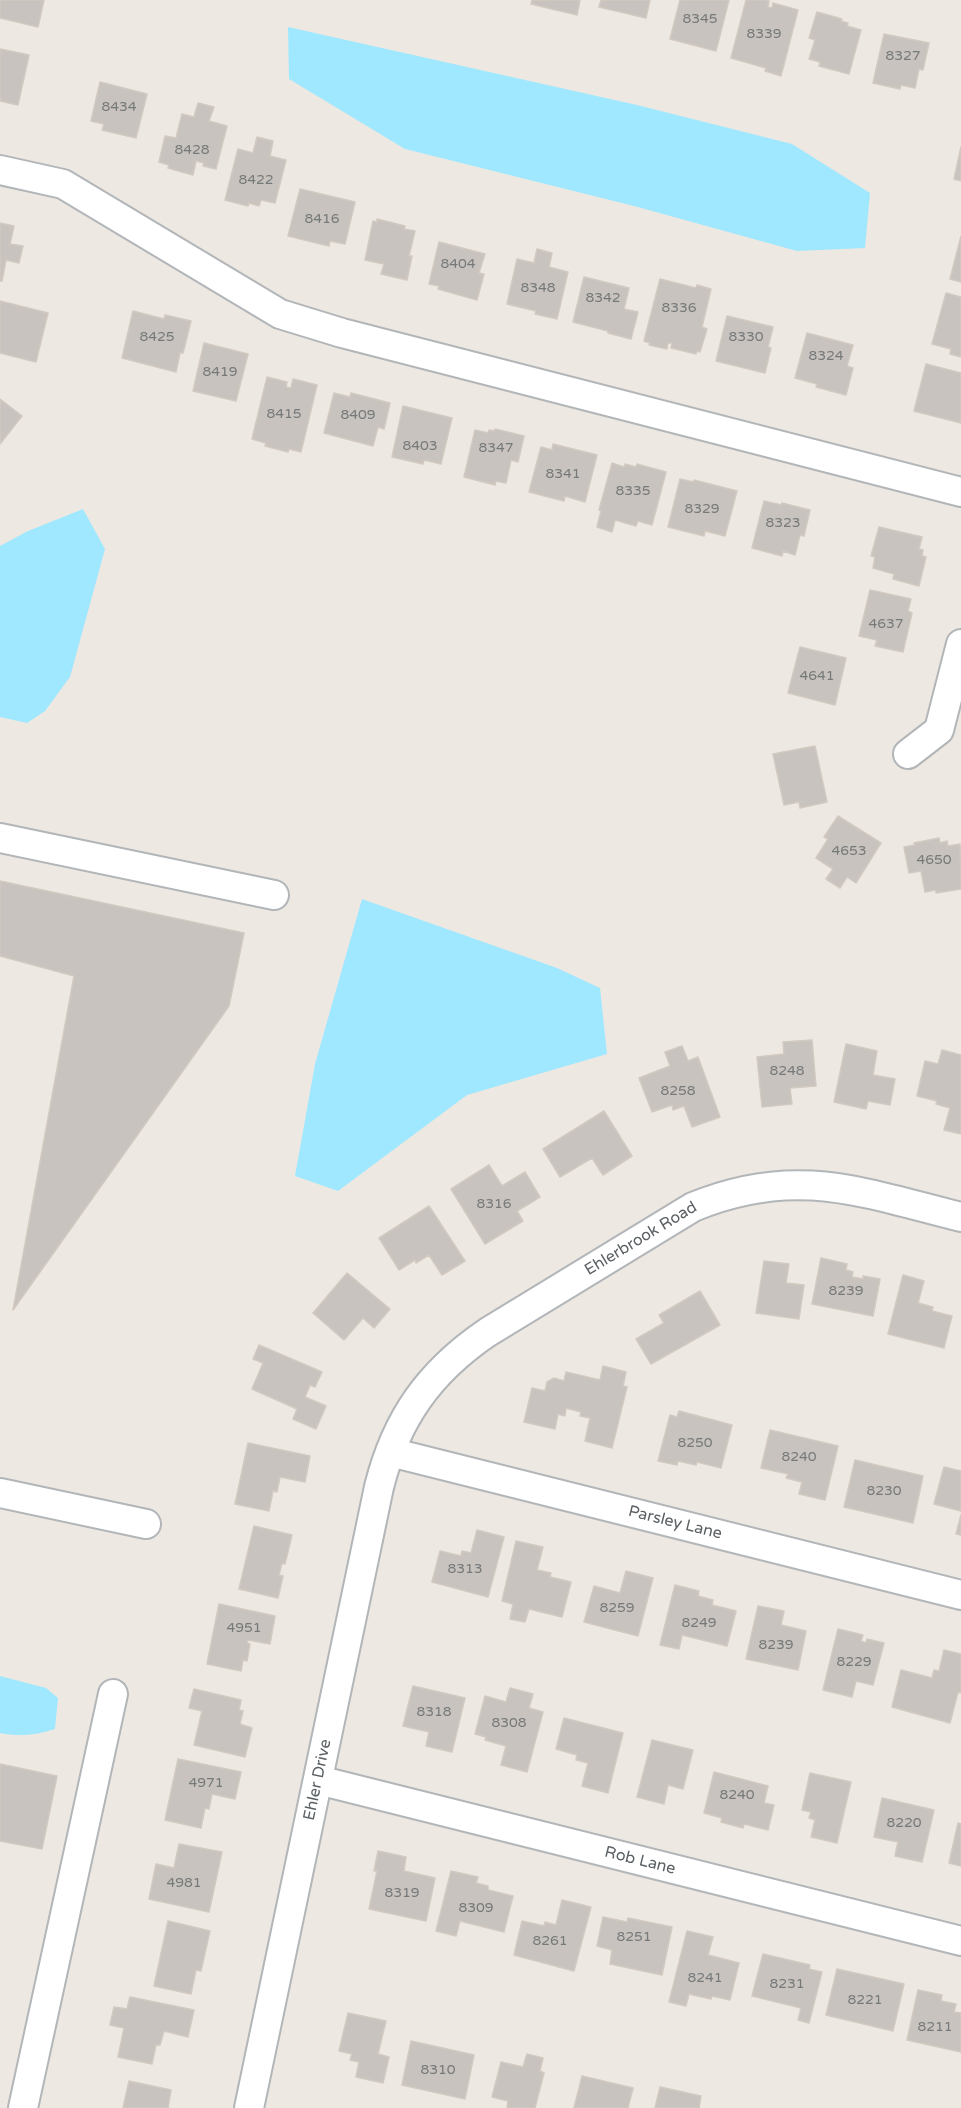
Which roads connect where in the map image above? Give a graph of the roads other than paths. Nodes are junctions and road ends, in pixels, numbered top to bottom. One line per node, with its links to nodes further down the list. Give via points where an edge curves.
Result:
1 (0, 170): 2 (street, via 63,184 280,314)
2 (961, 492)
3 (961, 644): 4 (street, via 939,730)
4 (908, 754)
5 (0, 838): 6 (street)
6 (274, 895)
7 (961, 1217): 8 (street, Ehlerbrook Road, via 854,1190 807,1184 748,1188 693,1207 456,1355 423,1390)
8 (390, 1452): 11 (street, Parsley Lane); 13 (street, Ehler Drive, via 379,1487)
9 (0, 1493): 10 (street)
10 (146, 1524)
11 (961, 1595)
12 (113, 1694): 15 (street)
13 (318, 1780): 14 (street, Rob Lane); 16 (street, Ehler Drive)
14 (961, 1941)
15 (23, 2108)
16 (249, 2108)

